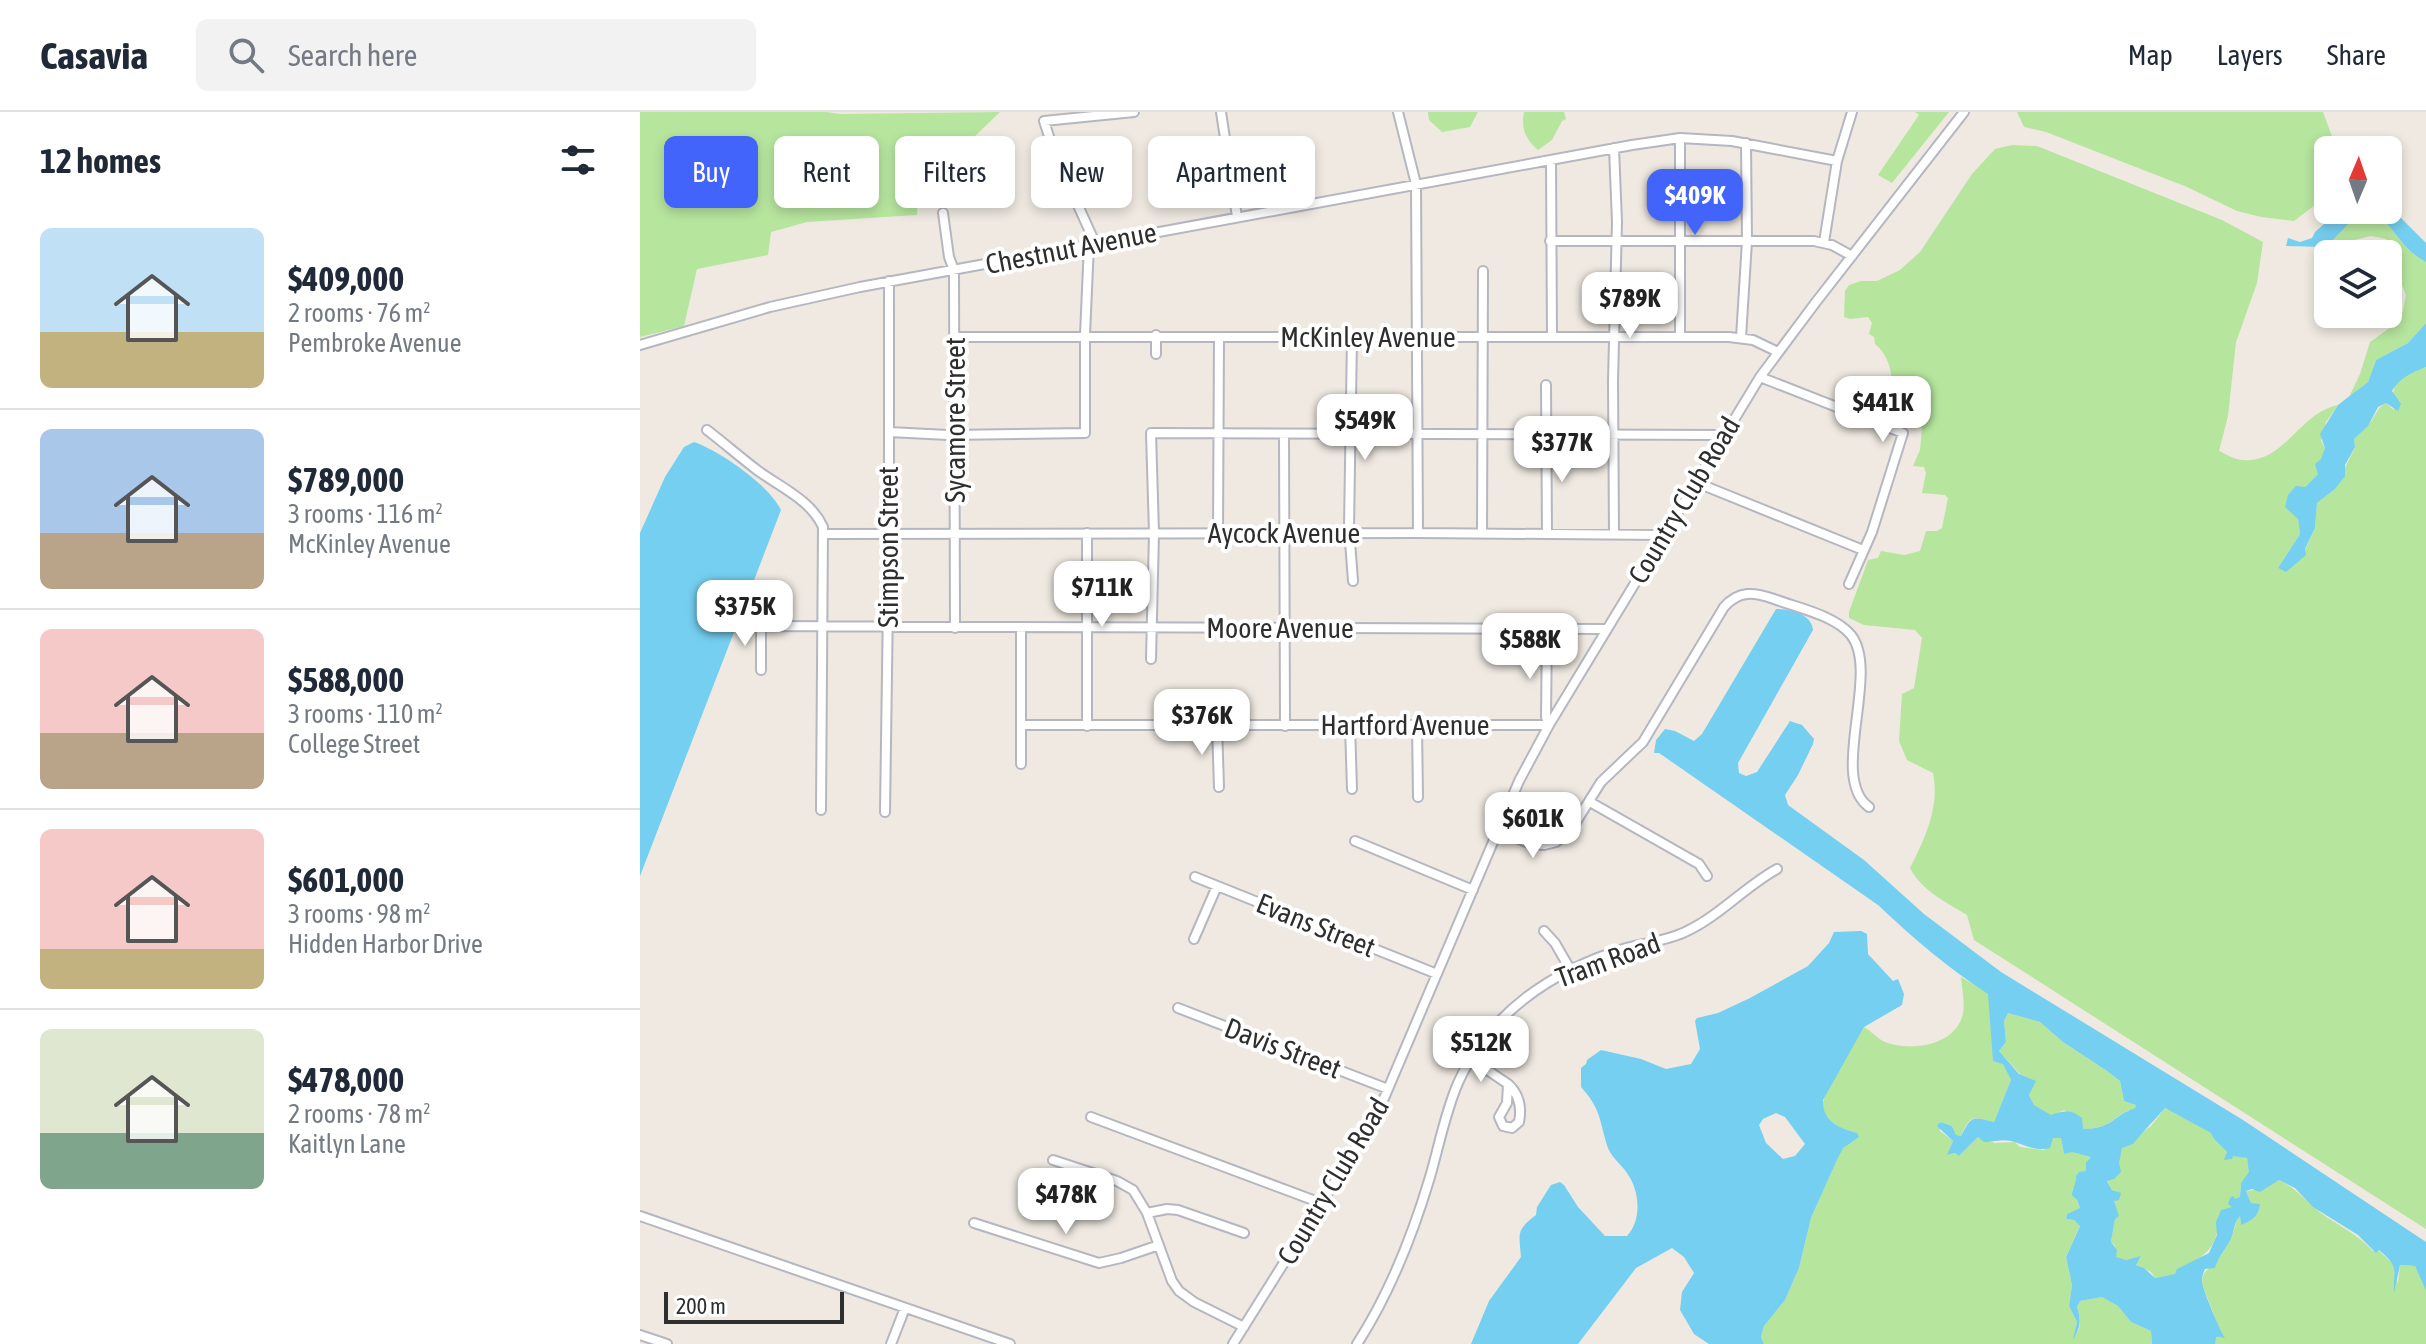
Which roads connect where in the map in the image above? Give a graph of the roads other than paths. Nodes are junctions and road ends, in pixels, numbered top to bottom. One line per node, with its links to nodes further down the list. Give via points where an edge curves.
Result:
1 (1134, 112): 19 (street, via 1044,121)
2 (1221, 112): 13 (street)
3 (1398, 112): 11 (street)
4 (1852, 112): 10 (street)
5 (1964, 112): 20 (street, Country Club Road)
6 (1680, 138): 7 (street, Chestnut Avenue); 8 (street, Chestnut Avenue); 16 (street)
7 (1746, 143): 10 (street, Chestnut Avenue); 17 (street)
8 (1614, 148): 9 (street, Chestnut Avenue); 15 (street)
9 (1551, 160): 11 (street, Chestnut Avenue); 14 (street)
10 (1837, 161): 18 (street)
11 (1416, 184): 13 (street, Chestnut Avenue); 30 (street)
12 (943, 213): 21 (street, Sycamore Street)
13 (1237, 217): 19 (street, Chestnut Avenue)
14 (1550, 241): 15 (street); 32 (street)
15 (1617, 241): 16 (street); 33 (street)
16 (1679, 241): 17 (street); 26 (street)
17 (1747, 241): 18 (street); 34 (street)
18 (1824, 242): 20 (street)
19 (1092, 244): 21 (street, Chestnut Avenue); 24 (street)
20 (1852, 256): 36 (street, Country Club Road)
21 (954, 270): 23 (street, Chestnut Avenue); 27 (street, Sycamore Street)
22 (1483, 271): 31 (street)
23 (889, 281): 35 (street, Chestnut Avenue, via 816,295); 41 (street, Stimpson Street)
24 (1085, 335): 25 (street, McKinley Avenue); 27 (street, McKinley Avenue); 48 (street, via 1085,433)
25 (1156, 335): 28 (street, McKinley Avenue); 37 (street)
26 (1680, 336): 33 (street, McKinley Avenue); 34 (street, McKinley Avenue)
27 (954, 337): 48 (street, Sycamore Street)
28 (1219, 337): 29 (street, McKinley Avenue); 42 (street)
29 (1352, 337): 30 (street, McKinley Avenue); 44 (street)
30 (1417, 337): 31 (street, McKinley Avenue); 49 (street)
31 (1482, 337): 32 (street, McKinley Avenue); 45 (street)
32 (1552, 337): 33 (street, McKinley Avenue)
33 (1615, 337): 47 (street)
34 (1741, 338): 36 (street, McKinley Avenue)
35 (640, 345)
36 (1778, 352): 38 (street, Country Club Road)
37 (1156, 354)
38 (1760, 377): 50 (street, Country Club Road); 65 (street, via 1903,433)
39 (1546, 385): 46 (street)
40 (707, 430): 61 (street, via 804,502 819,518)
41 (889, 432): 48 (street); 52 (street, Stimpson Street)
42 (1218, 434): 43 (street); 55 (street, via 1151,433); 56 (street)
43 (1284, 434): 44 (street); 57 (street)
44 (1349, 434): 49 (street); 58 (street)
45 (1483, 434): 46 (street); 49 (street); 60 (street)
46 (1546, 434): 47 (street); 62 (street)
47 (1613, 434): 50 (street); 63 (street)
48 (954, 435): 53 (street, Sycamore Street)
49 (1416, 435): 59 (street)
50 (1723, 435): 51 (street, Country Club Road)
51 (1695, 482): 64 (street, Country Club Road); 65 (street)
52 (889, 533): 53 (street, Aycock Avenue); 61 (street, Aycock Avenue); 69 (street, Stimpson Street)
53 (955, 533): 54 (street, Aycock Avenue); 71 (street, Sycamore Street)
54 (1087, 533): 55 (street, Aycock Avenue); 70 (street)
55 (1154, 533): 56 (street, Aycock Avenue); 73 (street)
56 (1218, 533): 57 (street, Aycock Avenue)
57 (1284, 533): 58 (street, Aycock Avenue); 74 (street)
58 (1350, 533): 59 (street, Aycock Avenue); 66 (street)
59 (1418, 533): 60 (street, Aycock Avenue)
60 (1482, 533): 62 (street, Aycock Avenue)
61 (823, 534): 68 (street)
62 (1547, 534): 63 (street, Aycock Avenue)
63 (1614, 534): 64 (street, Aycock Avenue)
64 (1663, 535): 76 (street, Country Club Road)
65 (1863, 550): 67 (street)
66 (1353, 581)
67 (1849, 584)
68 (821, 627): 69 (street, Moore Avenue); 78 (street, Moore Avenue, via 761,626); 92 (street)
69 (888, 627): 71 (street, Moore Avenue); 93 (street, Stimpson Street)
70 (1086, 627): 72 (street, Moore Avenue); 73 (street, Moore Avenue); 83 (street)
71 (955, 628): 72 (street, Moore Avenue)
72 (1021, 628): 79 (street)
73 (1151, 628): 74 (street, Moore Avenue); 77 (street)
74 (1285, 628): 75 (street, Moore Avenue); 85 (street)
75 (1547, 629): 76 (street, Moore Avenue); 82 (street)
76 (1607, 629): 82 (street, Country Club Road)
77 (1151, 659)
78 (761, 670)
79 (1021, 725): 83 (street, Hartford Avenue); 86 (street)
80 (1350, 725): 81 (street, Hartford Avenue); 85 (street, Hartford Avenue); 88 (street)
81 (1417, 725): 82 (street, Hartford Avenue); 89 (street)
82 (1549, 725): 94 (street, Country Club Road)
83 (1087, 726): 84 (street, Hartford Avenue)
84 (1217, 726): 85 (street, Hartford Avenue); 87 (street)
85 (1285, 726)
86 (1021, 764)
87 (1219, 787)
88 (1352, 789)
89 (1418, 797)
90 (1590, 802): 91 (street, via 1609,773 1643,742 1724,607 1752,592 1833,621 1852,637 1861,666 1855,779); 94 (street, via 1556,842 1531,844); 97 (street, via 1699,864)
91 (1869, 807)
92 (821, 810)
93 (885, 812)
94 (1499, 827): 100 (street, Country Club Road)
95 (1355, 841): 100 (street)
96 (1777, 869): 103 (street, Tram Road, via 1687,932)
97 (1707, 876)
98 (1195, 877): 99 (street, Evans Street)
99 (1217, 886): 102 (street); 104 (street, Evans Street)
100 (1473, 890): 104 (street, Country Club Road)
101 (1544, 931): 103 (street)
102 (1194, 939)
103 (1570, 969): 106 (street, Tram Road, via 1516,1005)
104 (1437, 974): 108 (street, Country Club Road)
105 (1178, 1008): 108 (street, Davis Street)
106 (1471, 1059): 107 (street); 124 (street, Tram Road, via 1452,1098 1409,1237)
107 (1508, 1084): 107 (street, via 1516,1091 1521,1113 1512,1128 1503,1126 1499,1117 1507,1103)
108 (1388, 1089): 111 (street, Country Club Road)
109 (1091, 1117): 111 (street)
110 (1053, 1160): 112 (street, via 1127,1185)
111 (1321, 1203): 118 (street, Country Club Road)
112 (1147, 1213): 115 (street, via 1178,1210); 116 (street)
113 (640, 1216): 117 (street)
114 (974, 1223): 116 (street, via 1099,1263)
115 (1244, 1233)
116 (1159, 1245): 118 (street, via 1179,1291)
117 (905, 1308): 121 (street); 122 (street)
118 (1244, 1327): 123 (street, Country Club Road)
119 (640, 1335): 120 (street)
120 (667, 1344)
121 (891, 1344)
122 (1010, 1344)
123 (1233, 1344)
124 (1357, 1344)

